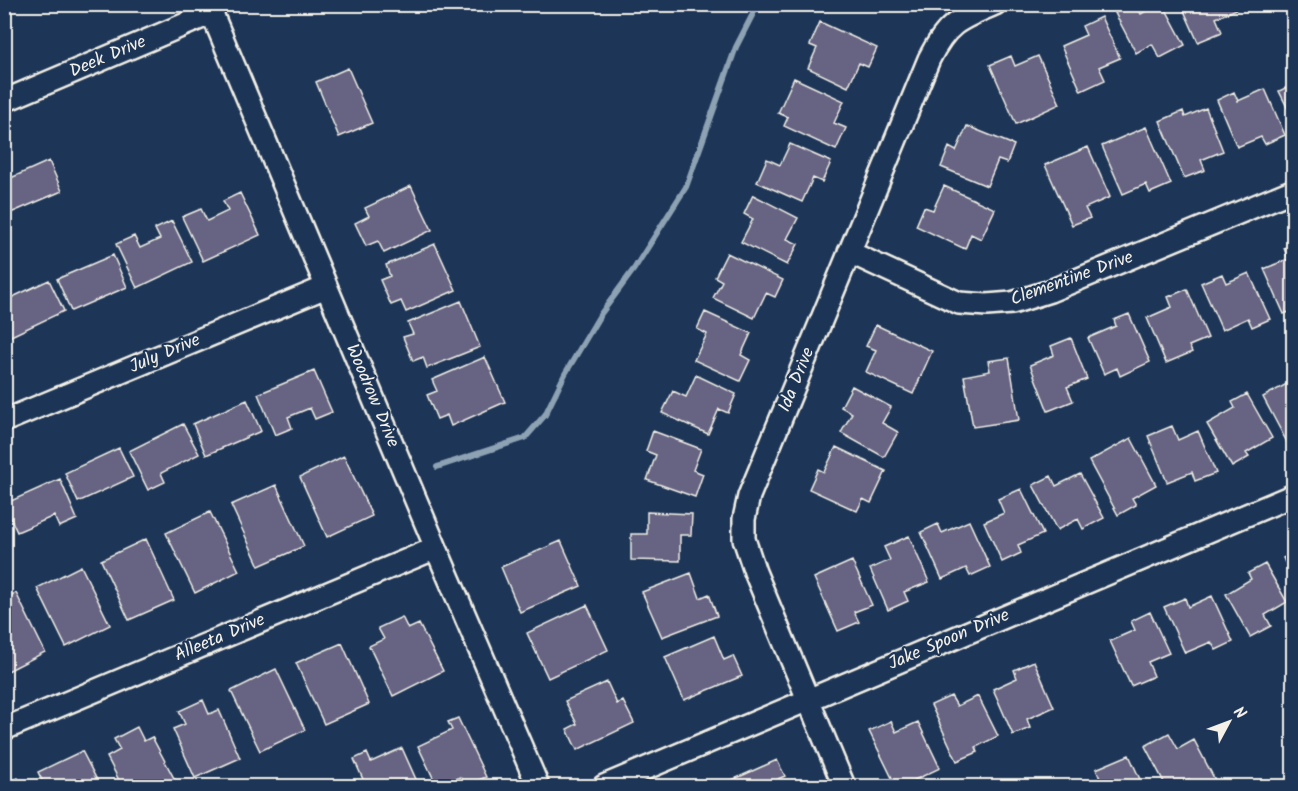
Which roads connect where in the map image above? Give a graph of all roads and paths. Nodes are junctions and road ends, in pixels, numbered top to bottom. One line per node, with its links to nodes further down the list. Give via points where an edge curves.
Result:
1 (995, 4): 5 (street, Ida Drive, via 961,19 940,38)
2 (210, 9): 3 (street, Deek Drive); 6 (street, Woodrow Drive)
3 (4, 101)
4 (1293, 190): 5 (street, Clementine Drive, via 1050,291 1012,303 959,303)
5 (849, 252): 10 (street, Ida Drive, via 749,496 744,519 744,539)
6 (326, 287): 7 (street, July Drive); 9 (street, Woodrow Drive)
7 (4, 421)
8 (1293, 495): 10 (street, Jake Spoon Drive)
9 (436, 548): 11 (street, Alleeta Drive); 12 (street, Woodrow Drive)
10 (808, 700): 13 (street, Jake Spoon Drive); 14 (street, Ida Drive)
11 (4, 729)
12 (538, 786)
13 (604, 786)
14 (844, 786)

